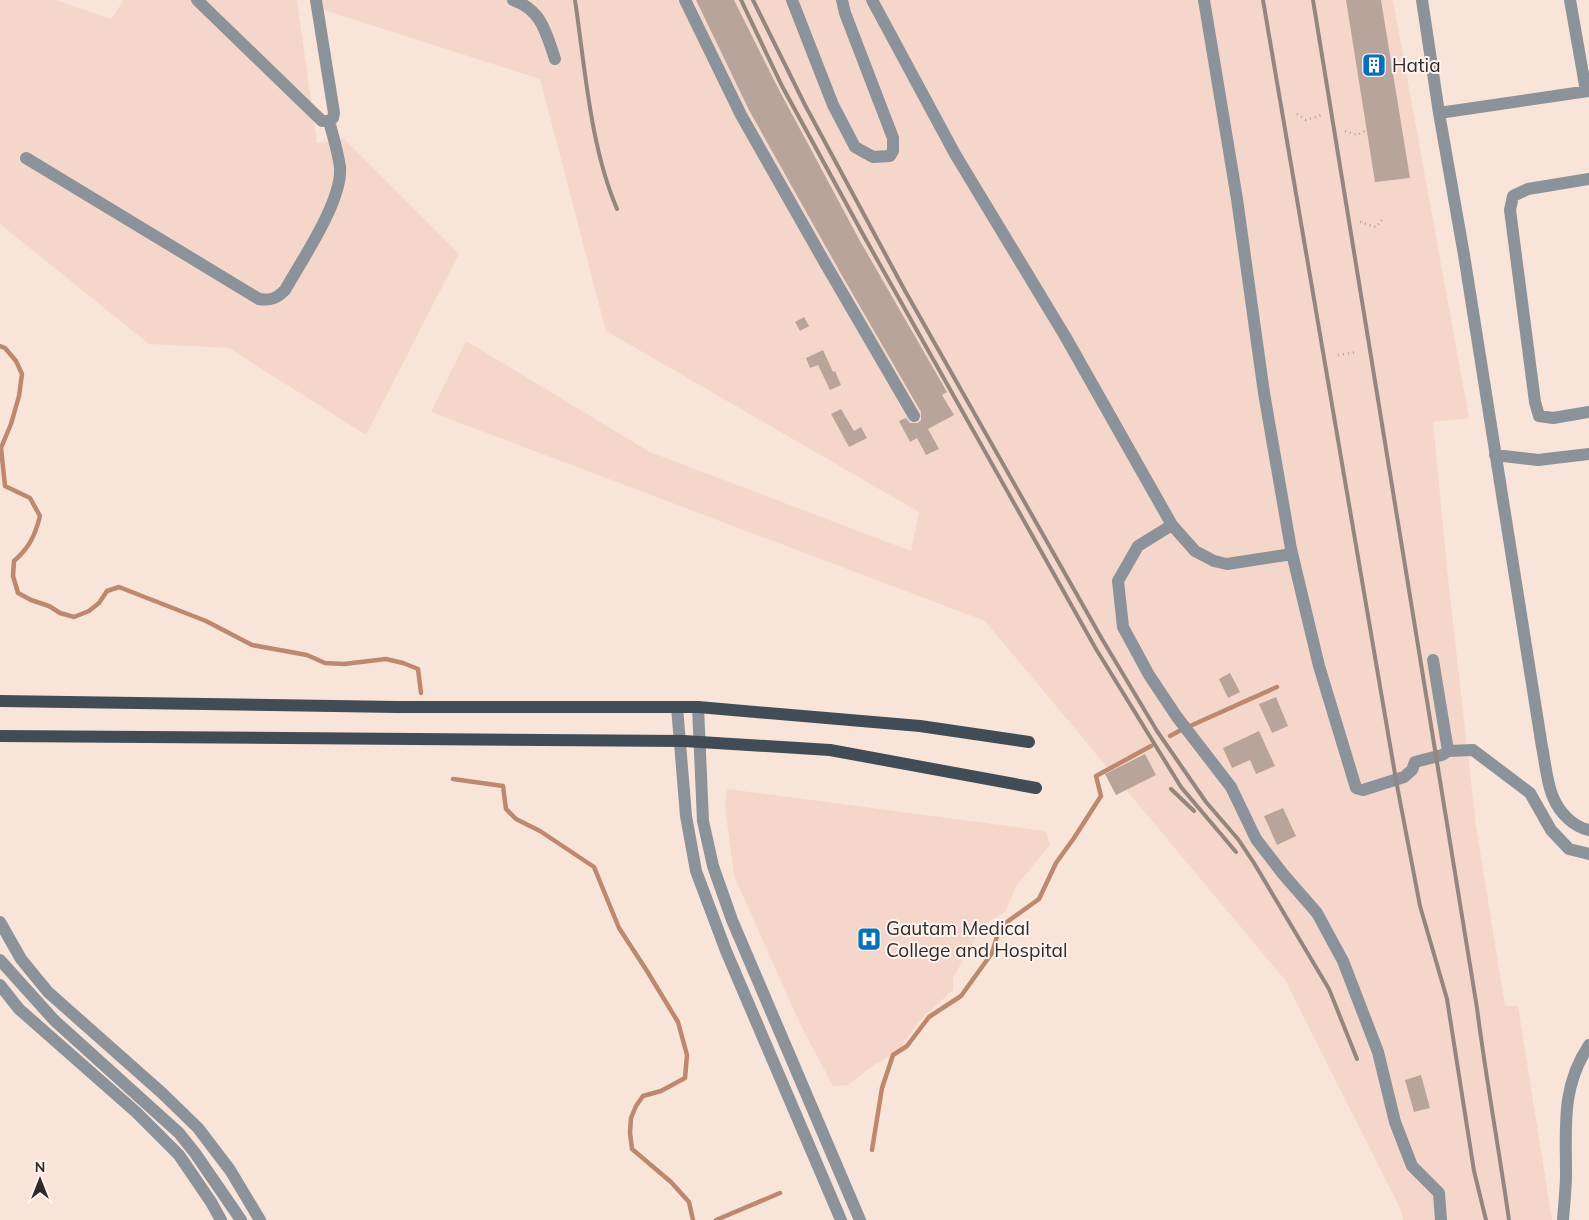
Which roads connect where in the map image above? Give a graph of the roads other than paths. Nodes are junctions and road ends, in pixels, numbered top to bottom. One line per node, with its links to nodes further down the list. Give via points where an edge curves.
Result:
1 (196, 0): 14 (street, via 322,121)
2 (316, 0): 14 (street, via 334,113)
3 (513, 0): 11 (street, via 522,3 542,23)
4 (685, 0): 18 (street, via 741,115)
5 (792, 0): 6 (street, via 833,105 855,147 873,157 890,156 893,138)
6 (842, 0)
7 (872, 0): 21 (street, via 955,154 1065,336)
8 (1204, 0): 22 (street)
9 (1422, 0): 13 (street)
10 (1570, 0): 12 (street)
11 (554, 59)
12 (1587, 91): 13 (street)
13 (1439, 113): 20 (street)
14 (329, 121): 15 (street, via 340,168 335,197 285,290 277,298 267,301)
15 (26, 158)
16 (1589, 179): 17 (street, via 1528,189 1513,196 1510,210 1539,416 1553,418)
17 (1589, 412)
18 (914, 416)
19 (1589, 454): 20 (street, via 1538,460)
20 (1495, 455): 33 (street, via 1552,796 1565,816 1582,829)
21 (1172, 524): 22 (street, via 1195,551 1227,564); 44 (street, via 1138,546 1118,581 1123,627 1178,717 1231,787 1256,838 1317,913 1343,962 1378,1052 1395,1122 1412,1166 1439,1193)
22 (1292, 554): 31 (street, via 1319,666 1356,788 1363,790 1404,777 1415,762)
23 (1433, 660): 31 (street)
24 (0, 701): 25 (main road, via 397,708)
25 (677, 708): 26 (main road); 28 (street)
26 (698, 708): 29 (street); 30 (main road, via 920,726)
27 (0, 736): 28 (main road)
28 (680, 741): 29 (main road); 42 (street, via 686,816 696,871 726,951)
29 (700, 742): 32 (main road, via 830,750); 43 (street, via 703,821 713,866 732,920)
30 (1029, 742)
31 (1448, 751): 34 (street, via 1473,750 1530,793 1551,830 1569,849)
32 (1036, 788)
33 (1589, 830)
34 (1589, 854)
35 (0, 922): 41 (street, via 20,959 48,992 198,1128 230,1170)
36 (0, 960): 40 (street, via 54,1020 179,1133)
37 (0, 985): 39 (street, via 19,1009 136,1112 179,1156)
38 (1589, 1045): 45 (street, via 1575,1069 1564,1121 1566,1178)
39 (220, 1220)
40 (241, 1220)
41 (260, 1220)
42 (841, 1220)
43 (860, 1220)
44 (1441, 1220)
45 (1563, 1220)

